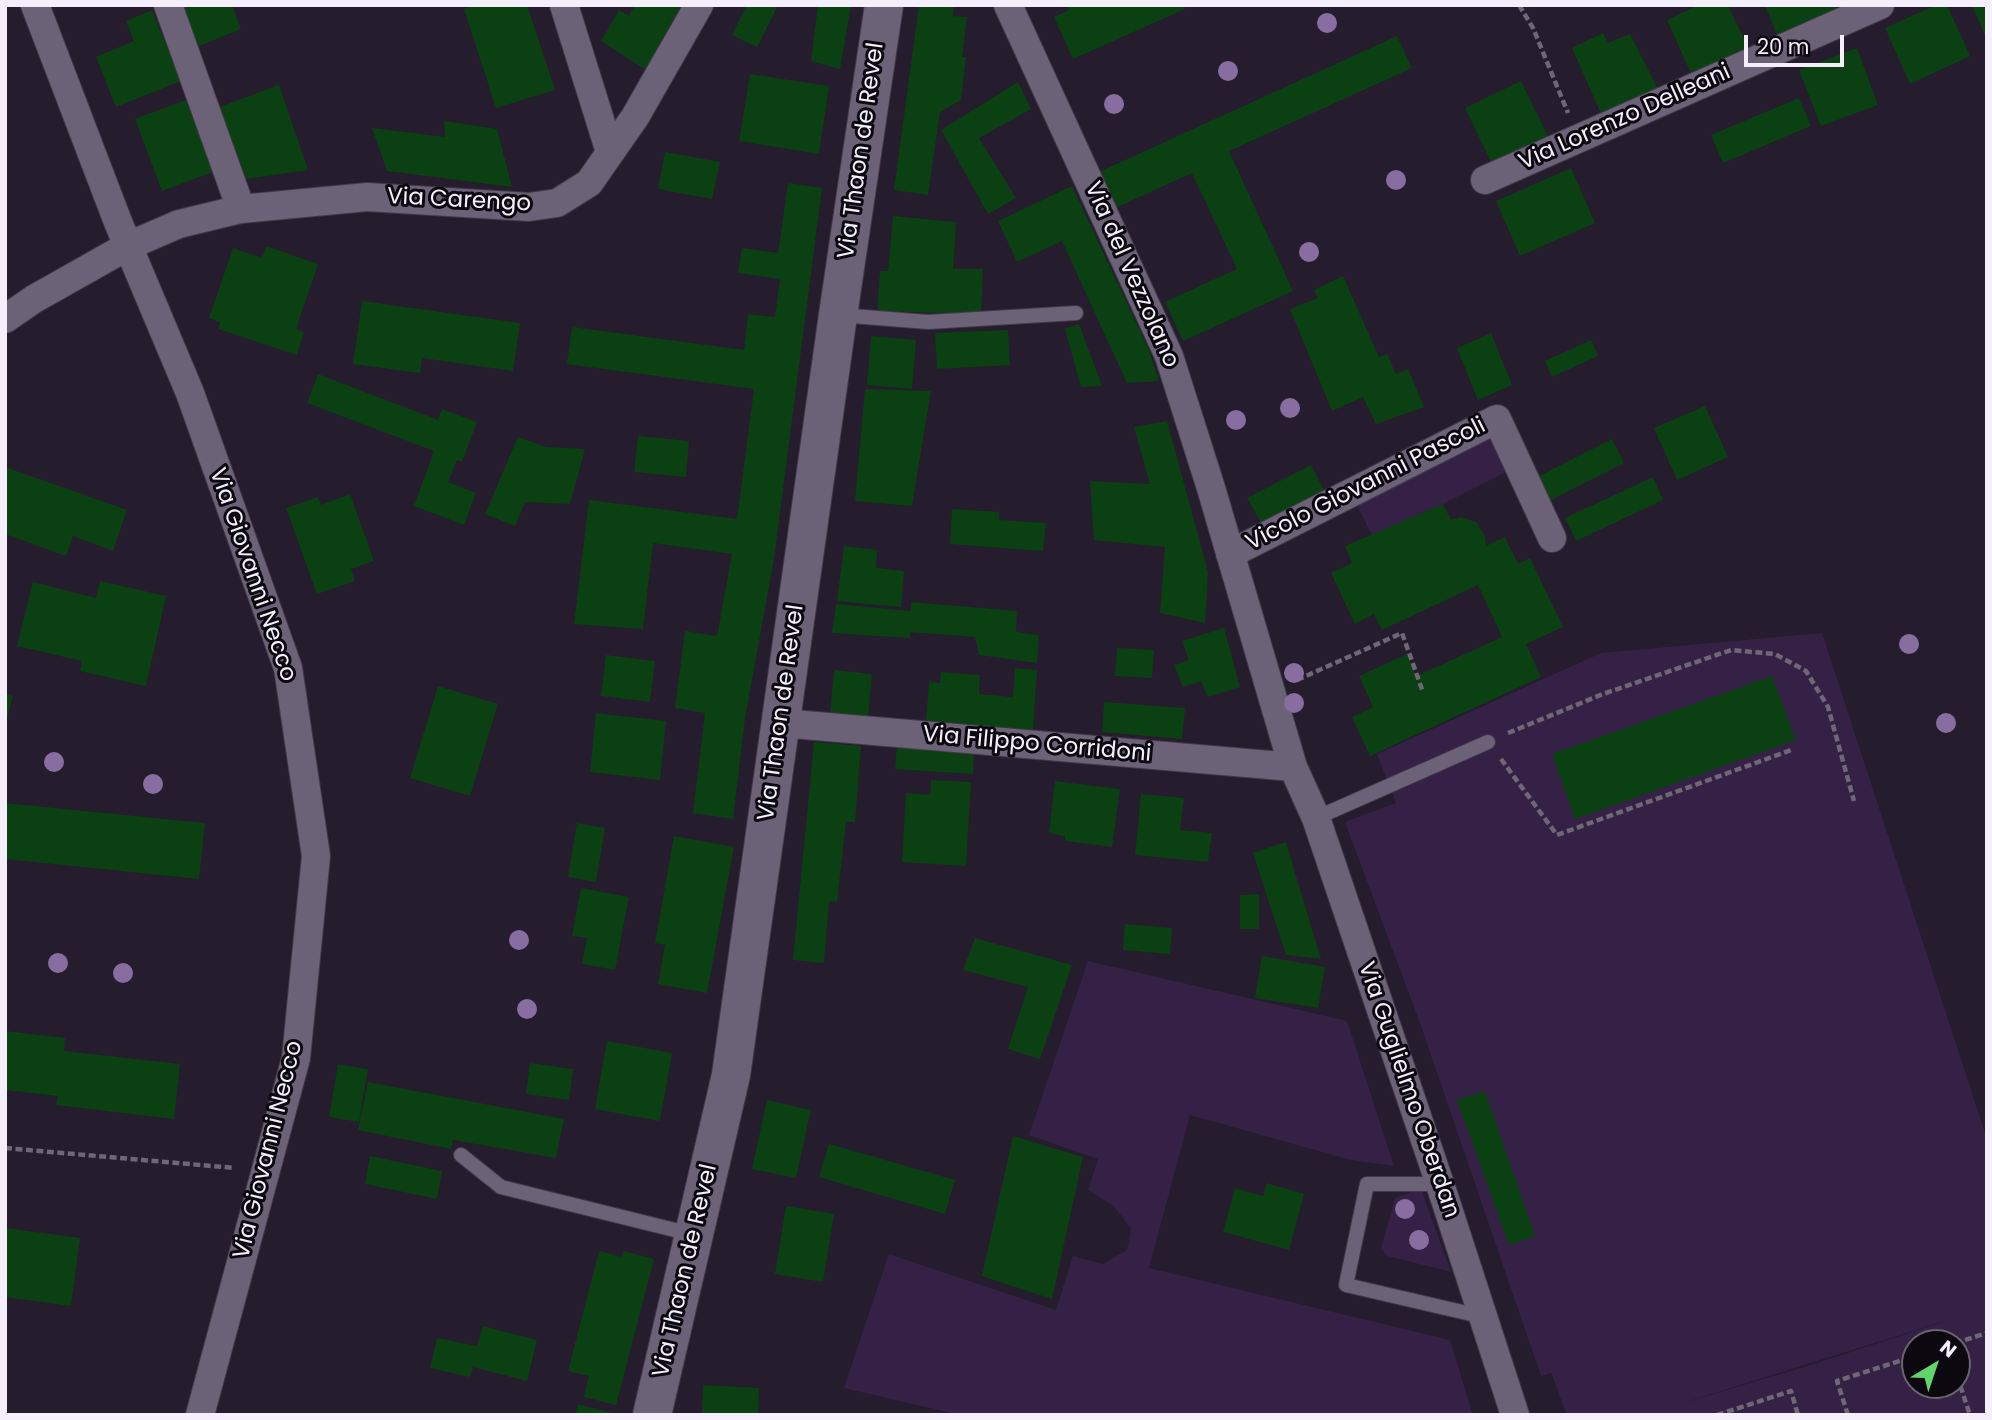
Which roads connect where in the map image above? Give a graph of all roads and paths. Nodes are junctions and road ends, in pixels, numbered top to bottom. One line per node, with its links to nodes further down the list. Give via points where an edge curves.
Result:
1 (35, 5): 13 (street, Via Giovanni Necco)
2 (167, 5): 12 (street)
3 (564, 5): 10 (street)
4 (699, 5): 10 (street, Via Carengo)
5 (884, 5): 15 (main road, Via Thaon de Revel)
6 (1008, 5): 18 (street, Via del Vezzolano, via 1169,356)
7 (1519, 5): 9 (path, via 1533,28)
8 (1880, 5): 9 (street, Via Lorenzo Delleani)
9 (1578, 139): 11 (street, Via Lorenzo Delleani)
10 (610, 152): 12 (street, Via Carengo, via 589,183 557,203 529,207 367,197)
11 (1485, 180)
12 (241, 209): 13 (street, Via Carengo, via 178,224)
13 (128, 246): 16 (street, Via Carengo); 29 (street, Via Giovanni Necco, via 190,393 288,668 316,856 296,1058)
14 (1076, 313): 15 (lane, via 928,322)
15 (838, 315): 21 (main road, Via Thaon de Revel)
16 (5, 319)
17 (1552, 538): 18 (street, Vicolo Giovanni Pascoli, via 1497,419)
18 (1230, 554): 19 (street, Via del Vezzolano)
19 (1271, 691): 20 (path, via 1402,633); 24 (street, Via Guglielmo Oberdan)
20 (1423, 692)
21 (781, 723): 24 (street, Via Filippo Corridoni); 31 (main road, Via Thaon de Revel, via 731,1075)
22 (1488, 742): 23 (path, via 1557,835); 25 (path, via 1603,694 1731,650 1775,653 1806,671 1828,707); 26 (lane)
23 (1794, 749)
24 (1293, 768): 26 (street, Via Guglielmo Oberdan)
25 (1854, 802)
26 (1315, 818): 30 (street, Via Guglielmo Oberdan)
27 (5, 1148): 29 (path)
28 (461, 1155): 31 (lane, via 502,1186)
29 (264, 1171): 34 (street, Via Giovanni Necco)
30 (1440, 1184): 32 (street, Via Guglielmo Oberdan); 32 (lane, via 1367,1184 1346,1285)
31 (694, 1235): 35 (main road, Via Thaon de Revel)
32 (1484, 1317): 36 (street, Via Guglielmo Oberdan)
33 (1901, 1360): 39 (path, via 1837,1381)
34 (200, 1415)
35 (652, 1415)
36 (1515, 1415)
37 (1717, 1415): 38 (path, via 1791,1391)
38 (1798, 1415)
39 (1848, 1415)

